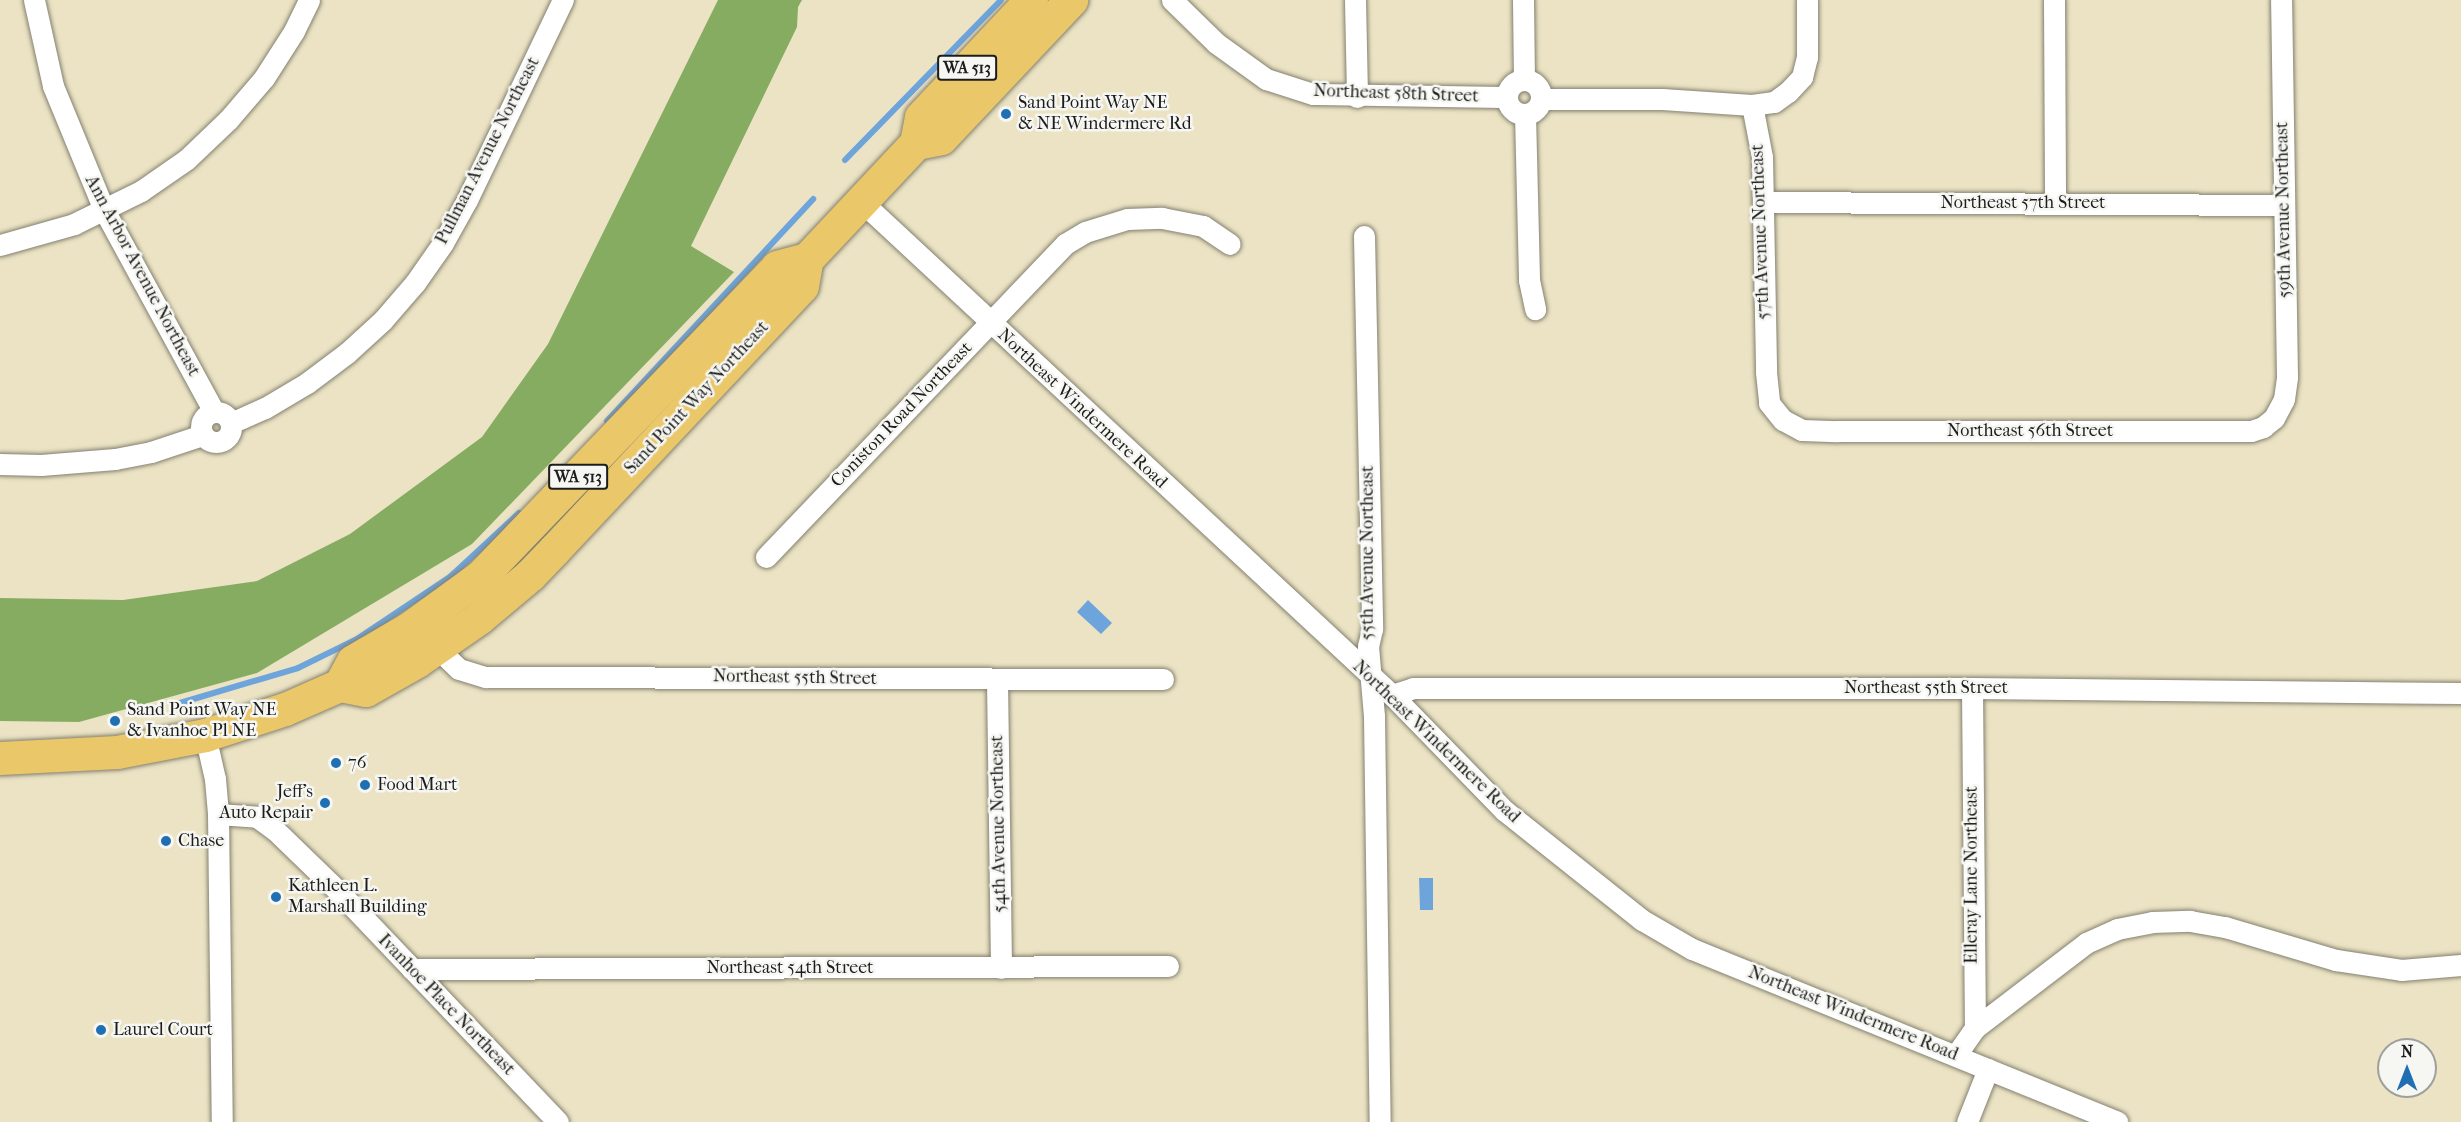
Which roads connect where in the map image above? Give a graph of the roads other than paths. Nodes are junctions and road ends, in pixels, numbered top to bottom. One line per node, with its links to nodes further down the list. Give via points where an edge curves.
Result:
1 (33, 0): 23 (street, Ann Arbor Avenue Northeast, via 53,86)
2 (309, 0): 23 (street, via 274,62 228,120 165,176)
3 (563, 0): 30 (street, Pullman Avenue Northeast, via 467,200 415,283 383,320 308,383 266,408)
4 (1031, 0): 18 (main road, WA 513, via 921,117)
5 (1071, 0): 18 (main road, WA 513, via 941,138)
6 (1172, 0): 13 (street, Northeast 58th Street, via 1216,44 1266,79 1313,94)
7 (1355, 0): 13 (street)
8 (1523, 0): 12 (street)
9 (1806, 0): 16 (street, via 1807,57 1802,77 1774,102)
10 (2054, 0): 21 (street)
11 (2281, 0): 22 (street, 59th Avenue Northeast)
12 (1524, 80): 14 (street, via 1512,86); 15 (street, via 1536,84)
13 (1357, 97): 14 (street, Northeast 58th Street)
14 (1507, 97): 17 (street, via 1511,108)
15 (1542, 99): 16 (street, via 1662,99); 17 (street, via 1537,109)
16 (1752, 105): 20 (street, 57th Avenue Northeast, via 1762,157)
17 (1525, 114): 28 (street, via 1529,280)
18 (916, 143): 19 (main road, WA 513)
19 (861, 202): 27 (main road, WA 513); 29 (street, Northeast Windermere Road)
20 (1762, 202): 21 (street, Northeast 57th Street); 32 (street, 57th Avenue Northeast, via 1766,372 1769,403)
21 (2055, 203): 22 (street, Northeast 57th Street)
22 (2283, 205): 31 (street, 59th Avenue Northeast, via 2287,377 2284,399)
23 (104, 210): 26 (street, via 65,227); 30 (street, Ann Arbor Avenue Northeast)
24 (1364, 236): 36 (street, 55th Avenue Northeast)
25 (1230, 243): 29 (street, Coniston Road Northeast, via 1203,226 1162,218 1127,219 1085,232 1065,244)
26 (0, 245)
27 (807, 259): 35 (main road, Sand Point Way Northeast / WA 513, via 802,286 554,550 503,598); 39 (main road, Sand Point Way Northeast / WA 513, via 777,267 481,576 408,629 352,661)
28 (1535, 309)
29 (990, 324): 34 (street, Coniston Road Northeast); 36 (street, Northeast Windermere Road)
30 (222, 417): 33 (street, via 206,415 201,422 202,435 151,452 42,465)
31 (2274, 418): 32 (street, Northeast 56th Street, via 2250,431 1837,431 1802,430)
32 (1783, 420)
33 (0, 464)
34 (766, 557)
35 (437, 648): 38 (street, Northeast 55th Street, via 459,669 486,677); 39 (main road, Sand Point Way Northeast / WA 513, via 366,690)
36 (1370, 678): 42 (street, Northeast Windermere Road); 55 (street, 55th Avenue Northeast, via 1374,716)
37 (1163, 679): 38 (street, Northeast 55th Street)
38 (997, 680): 48 (street, 54th Avenue Northeast)
39 (340, 685): 43 (main road, Sand Point Way Northeast / WA 513, via 285,709)
40 (1972, 688): 41 (street, Northeast 55th Street); 42 (street, Northeast 55th Street, via 1413,688); 50 (street, Elleray Lane Northeast)
41 (2461, 693)
42 (1392, 695): 51 (street, Northeast Windermere Road, via 1505,811 1642,920 1692,949)
43 (205, 735): 44 (main road, Sand Point Way Northeast / WA 513, via 117,752); 45 (street)
44 (0, 758)
45 (218, 814): 49 (street, Ivanhoe Place Northeast, via 247,815 267,823); 53 (street)
46 (2461, 965): 50 (street, via 2401,970 2336,960 2225,927 2190,921 2151,922 2117,929 2086,943)
47 (1168, 966): 48 (street, Northeast 54th Street)
48 (1001, 968): 49 (street, Northeast 54th Street)
49 (412, 969): 54 (street, Ivanhoe Place Northeast)
50 (1975, 1028): 51 (street)
51 (1956, 1055): 52 (street, Northeast Windermere Road)
52 (1988, 1069): 56 (street); 57 (street, Northeast Windermere Road)
53 (222, 1122)
54 (558, 1122)
55 (1380, 1122)
56 (1967, 1122)
57 (2117, 1122)

